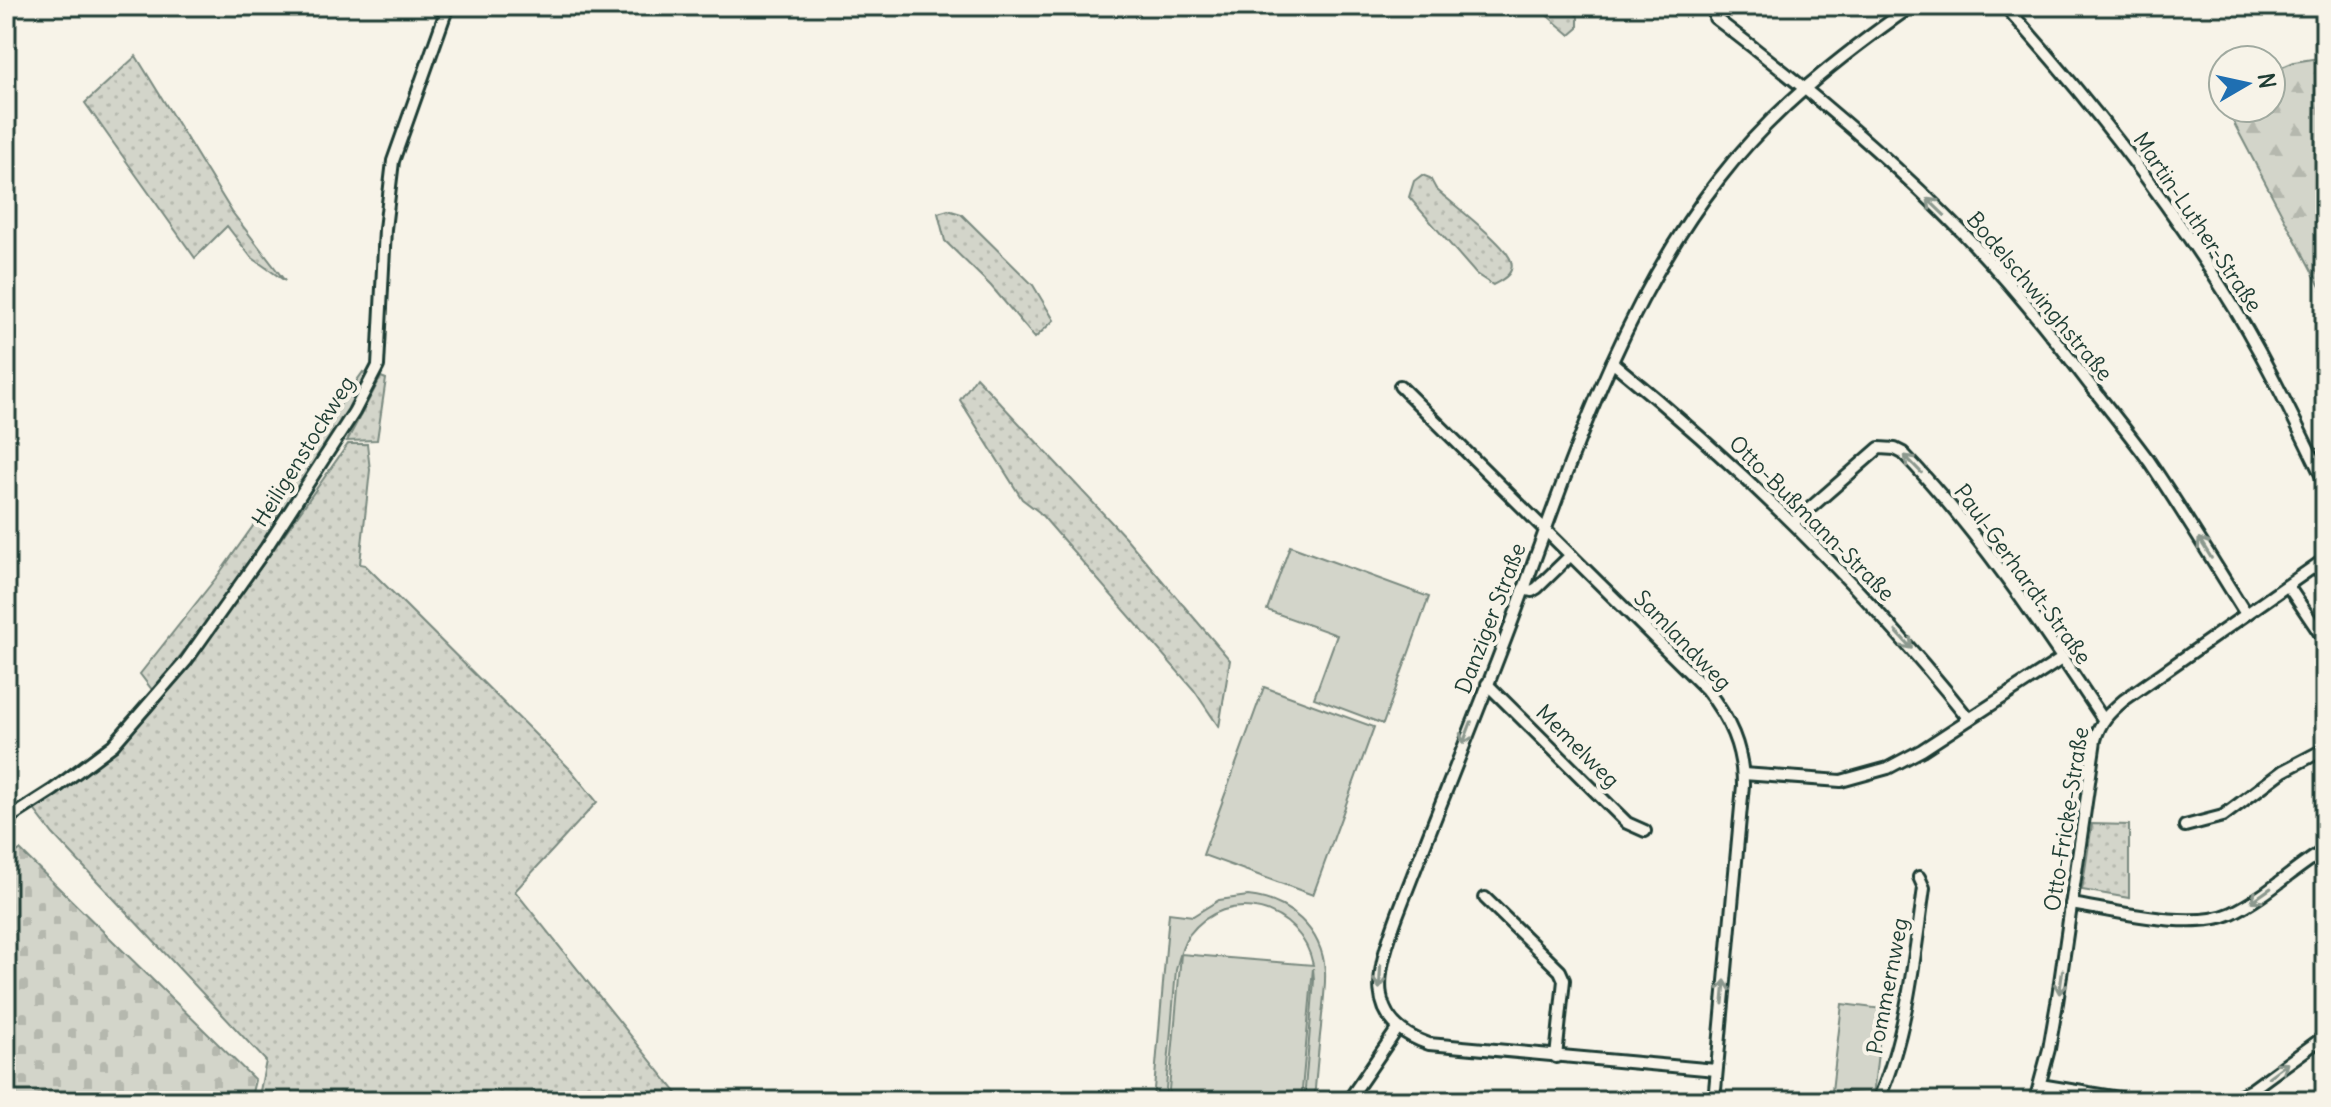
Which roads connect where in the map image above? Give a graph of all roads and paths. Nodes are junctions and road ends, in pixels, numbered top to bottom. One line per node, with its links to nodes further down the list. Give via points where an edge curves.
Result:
1 (448, 6): 23 (street, Heiligenstockweg, via 393,161 378,366 354,412 186,661 113,745)
2 (1912, 6): 5 (street, Danziger Straße)
3 (2005, 6): 8 (street, Martin-Luther-Straße, via 2120,141 2204,260 2270,372)
4 (1715, 18): 5 (street, Bodelschwinghstraße)
5 (1804, 88): 6 (street, Danziger Straße, via 1746,146 1703,200); 15 (street, Bodelschwinghstraße, one-way to 5, via 2147,459 2035,315 1937,208)
6 (1612, 362): 9 (street, Otto-Bußmann-Straße); 10 (street, Danziger Straße)
7 (1400, 386): 10 (street, Samlandweg)
8 (2325, 483)
9 (1793, 523): 17 (street, Paul-Gerhardt-Straße, one-way to 9, via 1966,524 1895,449 1871,453); 19 (street, Otto-Bußmann-Straße, one-way to 19, via 1891,625)
10 (1546, 530): 11 (street, Samlandweg); 14 (street, Danziger Straße)
11 (1571, 555): 14 (street, via 1537,588); 22 (street, Samlandweg, via 1706,689 1734,732)
12 (2325, 559): 13 (street, Otto-Fricke-Straße)
13 (2288, 586): 15 (street, Otto-Fricke-Straße); 16 (street)
14 (1523, 589): 18 (street, Danziger Straße)
15 (2246, 614): 20 (street, Otto-Fricke-Straße)
16 (2325, 641)
17 (2063, 658): 19 (street); 20 (street, Paul-Gerhardt-Straße)
18 (1487, 684): 25 (street, Memelweg, via 1627,823); 30 (street, Danziger Straße, one-way to 30, via 1384,953 1379,988 1384,1008)
19 (1969, 719): 22 (street, via 1888,768 1851,779)
20 (2103, 719): 29 (street, Otto-Fricke-Straße, via 2095,740)
21 (2325, 749): 24 (street, via 2283,771 2223,816)
22 (1743, 774): 33 (street, Samlandweg, one-way to 22)
23 (6, 820)
24 (2185, 826)
25 (1645, 831)
26 (2325, 850): 29 (street, one-way to 29, via 2252,902 2212,920 2184,921)
27 (1919, 877): 37 (street, Pommernweg, via 1924,888 1906,1009)
28 (1485, 898): 32 (street, via 1560,971 1564,980)
29 (2071, 904): 34 (street, Otto-Fricke-Straße, one-way to 34)
30 (1398, 1028): 32 (street, via 1436,1046); 35 (street)
31 (2325, 1036): 40 (street, one-way to 31)
32 (1556, 1057): 33 (street)
33 (1716, 1070): 36 (street, Samlandweg)
34 (2040, 1085): 38 (street, Otto-Fricke-Straße); 39 (street)
35 (1348, 1101)
36 (1714, 1101)
37 (1878, 1101)
38 (2035, 1101)
39 (2137, 1101)
40 (2228, 1101)

